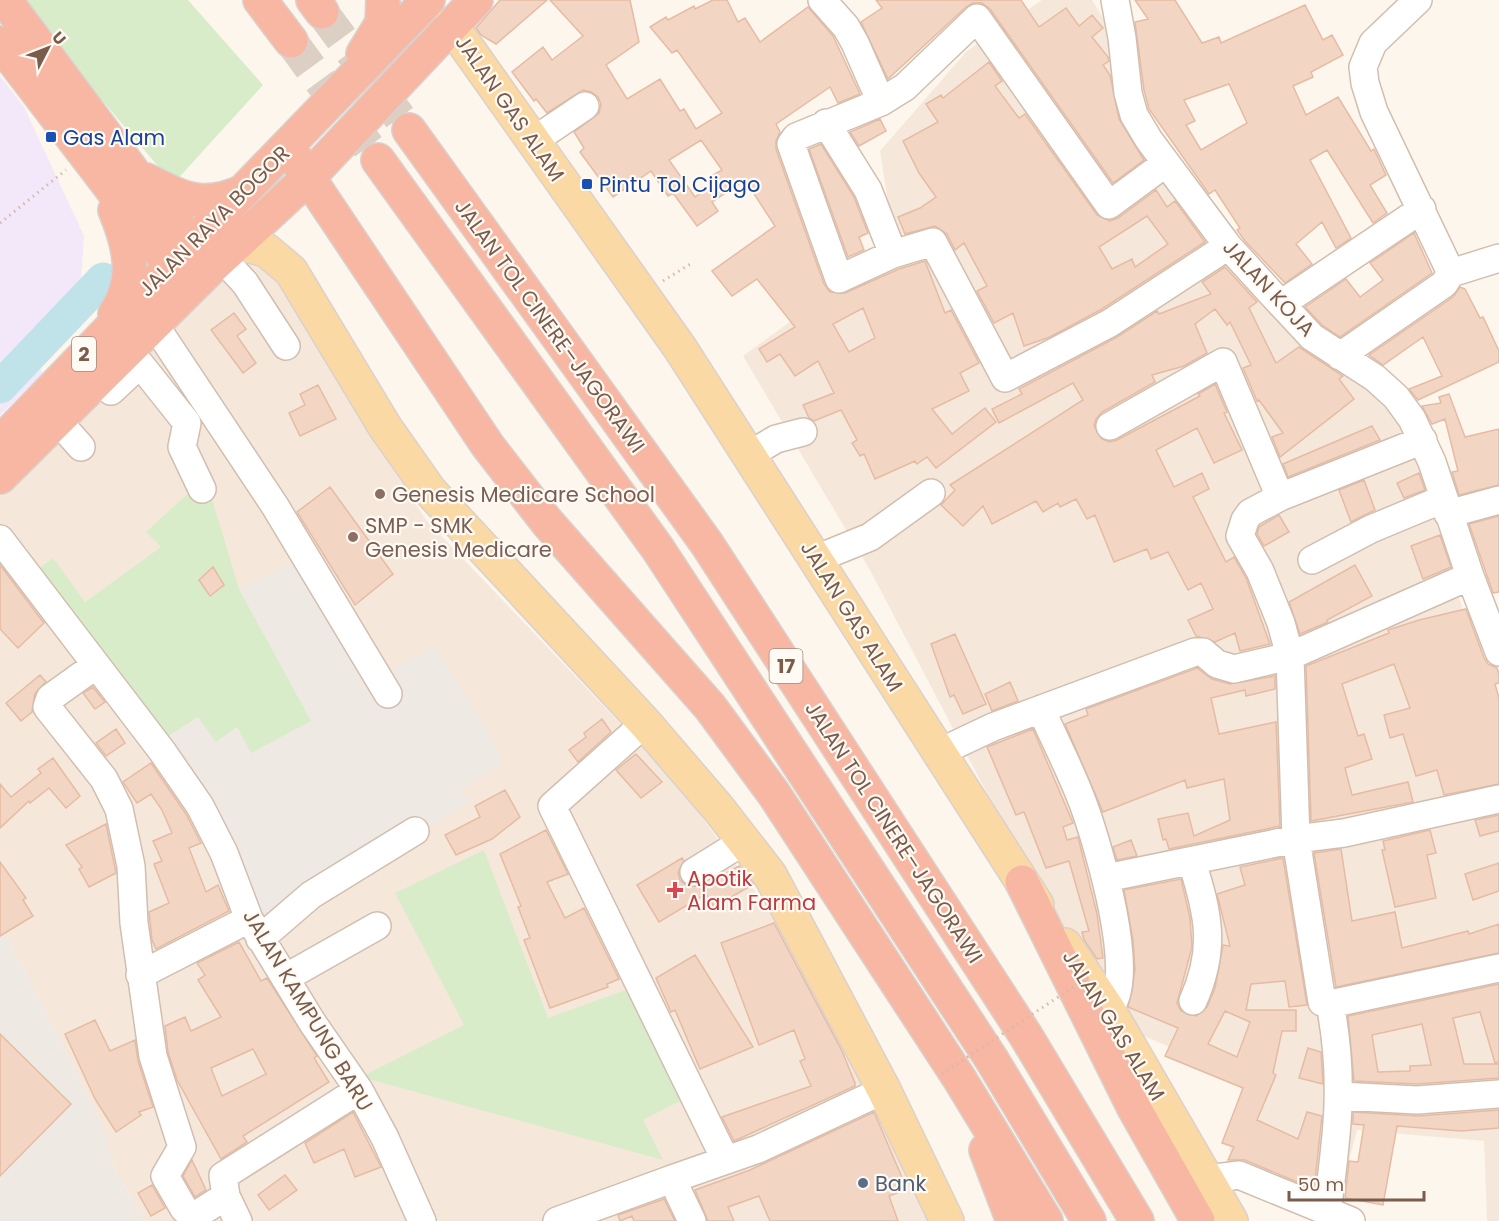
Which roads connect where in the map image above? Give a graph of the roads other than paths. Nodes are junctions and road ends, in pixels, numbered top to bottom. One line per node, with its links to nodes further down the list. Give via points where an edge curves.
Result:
1 (5, 0): 22 (highway)
2 (260, 0): 10 (highway)
3 (383, 0): 14 (highway, via 382,23 376,37)
4 (476, 0): 9 (highway)
5 (822, 0): 12 (street, via 846,27)
6 (1418, 0): 25 (street, via 1378,36 1363,67 1374,112)
7 (1115, 2): 20 (street, JALAN KOJA, via 1134,115)
8 (418, 4): 9 (highway); 14 (highway, JALAN RAYA BOGOR / 2)
9 (443, 34): 17 (main road, JALAN GAS ALAM); 23 (highway)
10 (291, 41)
11 (0, 43): 21 (highway)
12 (881, 102): 15 (street); 20 (street, via 928,67 977,18 1109,205)
13 (585, 106): 17 (street)
14 (316, 118): 18 (highway, JALAN RAYA BOGOR / 2)
15 (826, 123): 28 (street, via 868,190); 28 (street, via 796,137 791,150 839,279)
16 (409, 130): 97 (highway, JALAN TOL CINERE–JAGORAWI / 17, via 706,544 1026,1036)
17 (533, 141): 44 (main road, JALAN GAS ALAM, via 642,294)
18 (288, 147): 23 (highway); 24 (highway, JALAN RAYA BOGOR / 2)
19 (378, 160): 96 (highway, JALAN TOL CINERE–JAGORAWI / 17, via 658,549 992,1059)
20 (1166, 163): 26 (street, JALAN KOJA)
21 (91, 165): 31 (highway); 34 (highway, via 128,244 131,271 125,299)
22 (136, 176): 24 (highway, via 183,198 204,202 226,199); 27 (highway)
23 (309, 177): 27 (highway); 78 (highway, via 489,446 547,522 710,707 774,794)
24 (248, 189): 27 (highway, JALAN RAYA BOGOR / 2)
25 (1422, 209): 30 (street); 32 (street)
26 (1228, 246): 28 (street, via 1110,323 1005,378 933,242); 32 (street, JALAN KOJA)
27 (216, 253): 31 (highway, JALAN RAYA BOGOR / 2); 35 (street, via 245,283); 60 (main road, via 266,250 291,271 385,427 430,491)
28 (893, 254)
29 (1499, 258): 30 (street)
30 (1451, 273): 36 (street, via 1444,284)
31 (179, 278): 33 (highway, JALAN RAYA BOGOR / 2); 34 (highway, JALAN RAYA BOGOR / 2)
32 (1281, 304): 36 (street, JALAN KOJA, via 1312,338)
33 (154, 324): 37 (highway, JALAN RAYA BOGOR / 2); 58 (street, via 275,506)
34 (101, 336): 42 (highway, JALAN RAYA BOGOR / 2)
35 (286, 346)
36 (1340, 356): 41 (street, JALAN KOJA, via 1396,397)
37 (99, 378): 38 (highway, JALAN RAYA BOGOR / 2); 46 (street, via 111,391 140,364 188,423 182,447)
38 (57, 420): 43 (street); 45 (highway, JALAN RAYA BOGOR / 2)
39 (1110, 426): 48 (street, via 1223,362)
40 (803, 432): 44 (street, via 776,439)
41 (1423, 440): 48 (street); 50 (street, JALAN KOJA)
42 (0, 442)
43 (81, 447)
44 (749, 455): 52 (main road, JALAN GAS ALAM)
45 (0, 477)
46 (202, 489)
47 (931, 493): 52 (street, via 870,537)
48 (1280, 497): 56 (street, via 1250,513 1240,536 1260,571)
49 (1499, 500): 50 (street)
50 (1446, 506): 53 (street, via 1346,540); 54 (street, JALAN KOJA)
51 (0, 539): 57 (street, JALAN KAMPUNG BARU)
52 (816, 559): 61 (main road, JALAN GAS ALAM)
53 (1312, 560)
54 (1470, 576): 55 (street, JALAN KOJA); 56 (street)
55 (1499, 651)
56 (1290, 656): 59 (street, via 1234,669 1217,664 1203,652 1195,652); 64 (street)
57 (96, 665): 71 (street, JALAN KAMPUNG BARU, via 200,806); 73 (street, via 47,702 104,779 118,809 131,866)
58 (388, 694)
59 (1041, 709): 61 (street); 68 (street, via 1084,805)
60 (645, 723): 65 (main road); 83 (street, via 552,806)
61 (938, 753): 69 (main road, JALAN GAS ALAM)
62 (1499, 799): 64 (street, via 1344,833)
63 (415, 831): 71 (street)
64 (1296, 839): 66 (street); 76 (street, via 1322,998)
65 (744, 841): 67 (street); 80 (main road, via 789,908)
66 (1192, 862): 68 (street); 75 (street, via 1202,894 1208,950 1205,975)
67 (694, 872)
68 (1106, 878): 77 (street, via 1120,958 1116,999)
69 (1022, 882): 77 (main road, JALAN GAS ALAM); 98 (highway, via 1134,1108)
70 (377, 926): 74 (street)
71 (255, 929): 73 (street); 74 (street, JALAN KAMPUNG BARU)
72 (1499, 968): 76 (street)
73 (140, 975): 88 (street, via 153,1056 182,1147 165,1176)
74 (285, 978): 79 (street, JALAN KAMPUNG BARU)
75 (1193, 1001)
76 (1330, 1004): 82 (street)
77 (1108, 1009): 85 (main road, JALAN GAS ALAM)
78 (950, 1076): 94 (highway); 95 (highway)
79 (359, 1090): 86 (street, via 223,1176); 90 (street, JALAN KAMPUNG BARU)
80 (884, 1090): 83 (street, via 805,1129); 93 (main road)
81 (1499, 1094): 82 (street, via 1417,1100)
82 (1340, 1096): 87 (street)
83 (725, 1159): 84 (street)
84 (672, 1179): 91 (street); 92 (street)
85 (1207, 1179): 87 (street, via 1239,1175); 99 (main road, JALAN GAS ALAM)
86 (226, 1196): 88 (street); 89 (street)
87 (1339, 1216)
88 (194, 1219)
89 (238, 1221)
90 (422, 1221)
91 (556, 1221)
92 (692, 1221)
93 (947, 1221)
94 (1012, 1221)
95 (1046, 1221)
96 (1089, 1221)
97 (1137, 1221)
98 (1198, 1221)
99 (1231, 1221)

